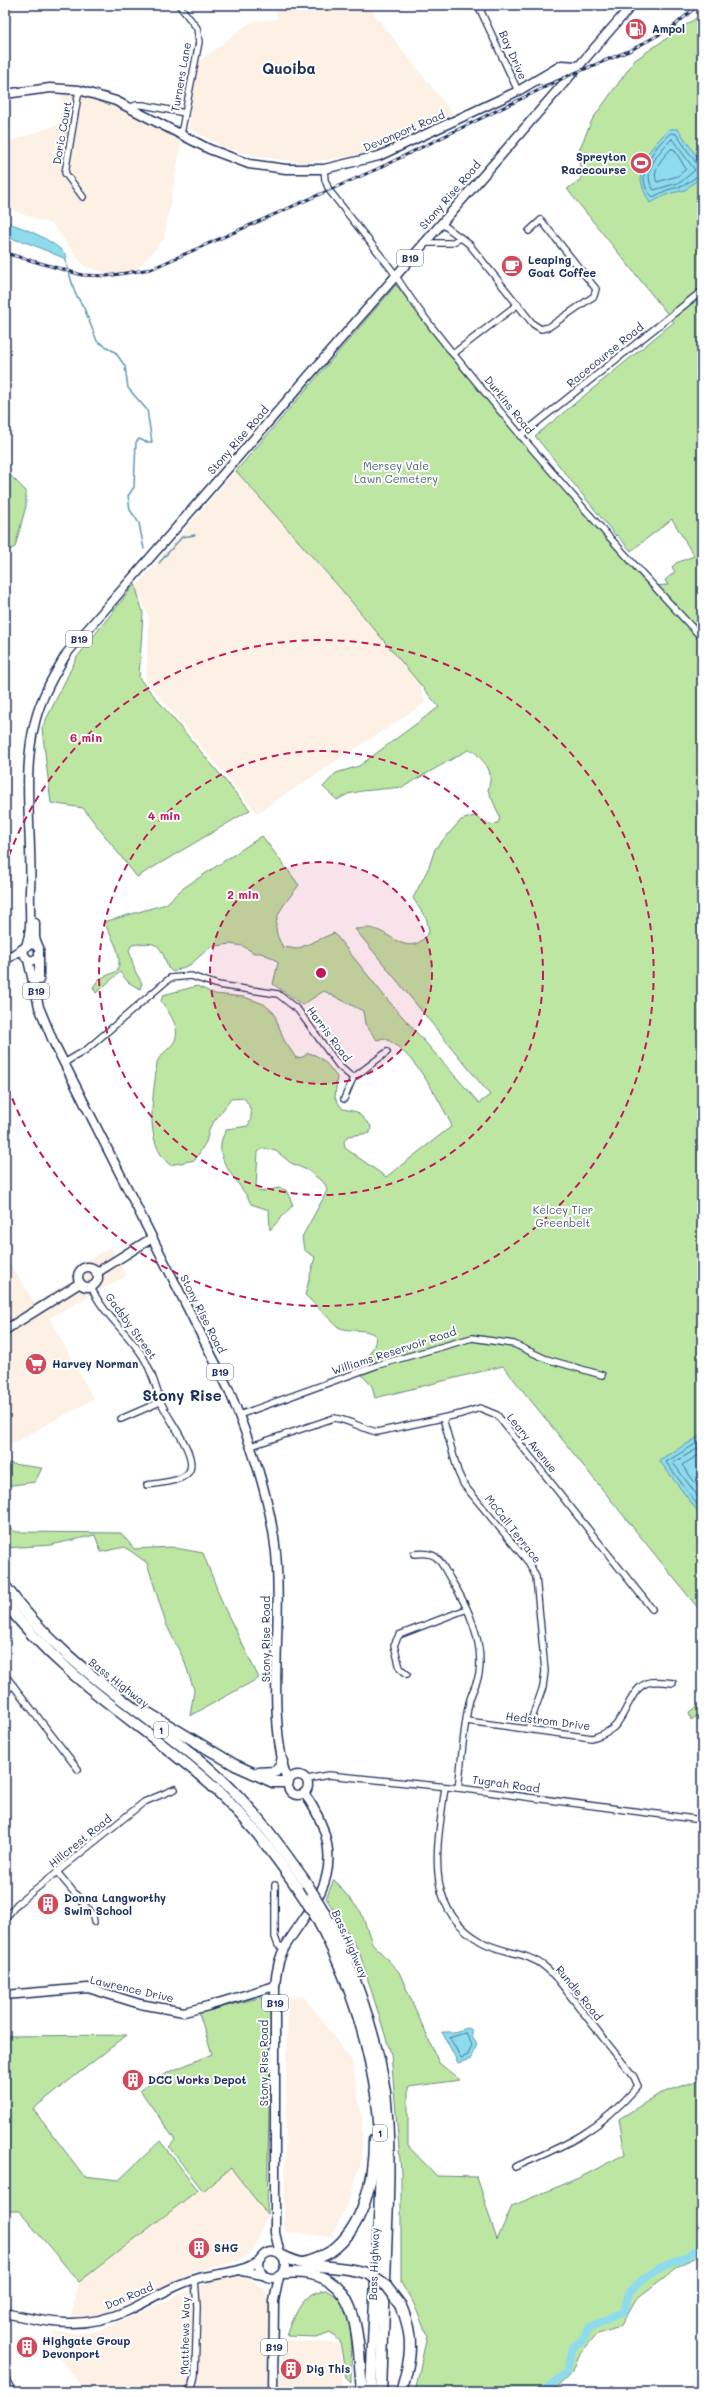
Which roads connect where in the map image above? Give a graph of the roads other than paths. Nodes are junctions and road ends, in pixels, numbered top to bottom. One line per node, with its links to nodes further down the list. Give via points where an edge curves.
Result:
1 (179, 5): 9 (street, Turners Lane, via 197,28 199,42)
2 (478, 5): 6 (street, Bay Drive)
3 (632, 5): 4 (main road, B19)
4 (578, 66): 6 (main road, Devonport Road, via 562,65); 13 (main road, Stony Rise Road / B19)
5 (79, 90): 7 (main road, Devonport Road, via 50,88); 8 (main road, Devonport Road); 12 (street, Doric Court, via 65,173)
6 (521, 90): 11 (main road, Devonport Road, via 379,156)
7 (5, 94)
8 (130, 108): 9 (street, Devonport Road, via 143,105); 10 (main road, Devonport Road)
9 (185, 113): 10 (street, Turners Lane)
10 (180, 134): 11 (main road, Devonport Road, via 208,149 249,164 286,169)
11 (324, 169): 17 (street, Durkins Road, via 329,190)
12 (83, 197)
13 (441, 223): 15 (street); 16 (main road, Stony Rise Road / B19)
14 (529, 231): 19 (street, via 541,220 596,289 594,296 549,327 541,329 533,324)
15 (461, 238): 16 (street, via 451,243); 19 (street, via 477,253)
16 (422, 243): 17 (main road, Stony Rise Road / B19)
17 (396, 276): 20 (street, Durkins Road); 23 (main road, Stony Rise Road / B19, via 64,659 44,695 35,721 30,751 28,783)
18 (702, 291): 21 (street, Racecourse Road)
19 (518, 304): 20 (street)
20 (453, 354): 21 (street, Durkins Road)
21 (520, 436): 22 (street, Durkins Road)
22 (702, 638)
23 (31, 877): 24 (main road, Stony Rise Road / B19, via 30,925); 25 (main road, Stony Rise Road / B19, via 35,938)
24 (25, 947): 25 (main road, via 33,944); 27 (main road, B19); 28 (main road)
25 (39, 948): 26 (main road, B19)
26 (38, 958): 27 (main road); 29 (main road, Stony Rise Road / B19)
27 (27, 959): 28 (main road); 29 (main road, Stony Rise Road / B19)
28 (6, 960)
29 (45, 1022): 31 (main road, Stony Rise Road / B19)
30 (387, 1052): 32 (street, Harris Road)
31 (64, 1063): 32 (street, Harris Road, via 86,1050 170,978 191,976 218,985 278,994 298,1010 339,1066); 34 (main road, Stony Rise Road / B19)
32 (353, 1078): 33 (street)
33 (344, 1099)
34 (152, 1238): 35 (main road); 41 (main road, Stony Rise Road / B19)
35 (96, 1273): 36 (main road, via 88,1268 82,1269 78,1277); 37 (main road, via 97,1279)
36 (80, 1283): 37 (main road, via 85,1287); 38 (main road)
37 (92, 1286): 40 (street, Gadsby Street, via 98,1298 142,1354 152,1373)
38 (5, 1330)
39 (602, 1375): 41 (street, Williams Reservoir Road, via 546,1359 514,1344 472,1338 378,1365)
40 (160, 1402): 43 (street); 45 (street, Gadsby Street, via 181,1434 191,1466 188,1473 181,1478)
41 (239, 1414): 44 (main road, Stony Rise Road / B19)
42 (443, 1418): 44 (street, Leary Avenue, via 377,1432 334,1418); 50 (street, Leary Avenue, via 480,1408 497,1415); 58 (street, McCall Terrace, via 464,1485 530,1563 536,1577 545,1671 543,1686)
43 (121, 1419)
44 (251, 1446): 59 (main road, Stony Rise Road / B19, via 270,1513 276,1553 277,1724)
45 (148, 1485)
46 (414, 1554): 49 (street, via 434,1554)
47 (5, 1586): 51 (highway, Bass Highway / 1, via 39,1627)
48 (5, 1602): 72 (highway, Bass Highway / 1, bridge, via 31,1634 71,1674 196,1771 235,1807 261,1836 306,1899)
49 (468, 1609): 52 (street, via 399,1635 394,1645 400,1668); 57 (street, via 479,1647 480,1664 469,1703)
50 (652, 1610)
51 (87, 1674): 61 (highway, via 235,1765); 72 (highway, Bass Highway / 1, bridge, via 188,1751 231,1789 270,1830 307,1884)
52 (406, 1674)
53 (5, 1675): 55 (street)
54 (673, 1683): 58 (street, Hedstrom Drive, via 649,1682 639,1689 614,1728 592,1738)
55 (13, 1685): 56 (street); 60 (street)
56 (5, 1692)
57 (467, 1721): 58 (street, Hedstrom Drive); 66 (street)
58 (528, 1728)
59 (282, 1757): 61 (highway, via 281,1766 275,1772); 62 (main road, Stony Rise Road / B19); 64 (main road, Stony Rise Road / B19)
60 (78, 1769)
61 (255, 1774): 64 (highway, via 276,1783)
62 (297, 1774): 63 (main road, B19); 64 (main road)
63 (308, 1779): 65 (street, Tugrah Road, via 325,1775); 68 (main road, via 309,1786)
64 (289, 1781): 68 (main road, B19, via 292,1793)
65 (445, 1787): 66 (street, Tugrah Road); 79 (street, Rundle Road, via 436,1864 438,1888 448,1909 462,1928 483,1943 531,1958 552,1973 634,2077 638,2086 608,2118 592,2130)
66 (458, 1788): 69 (street, Tugrah Road)
67 (175, 1789): 70 (street, Hillcrest Road, via 144,1802)
68 (304, 1793): 75 (main road, Stony Rise Road / B19, via 320,1819 325,1833 329,1862 321,1891)
69 (702, 1820)
70 (57, 1872): 73 (street, Hillcrest Road, via 17,1904); 74 (street, via 93,1915)
71 (275, 1885): 75 (street, via 275,1938 278,1945)
72 (320, 1914): 78 (highway, Bass Highway / 1, via 350,1990); 98 (highway, Bass Highway / 1, via 334,1931 358,1991 385,2092 388,2191)
73 (5, 1919)
74 (94, 1922)
75 (284, 1948): 76 (main road, Stony Rise Road / B19, via 277,1968)
76 (275, 1986): 77 (main road, Lawrence Drive, via 184,2012 140,2004 88,1988); 80 (main road, Stony Rise Road / B19)
77 (5, 1996)
78 (367, 2049): 84 (highway, via 374,2152 368,2190 359,2214 339,2244 323,2256); 97 (highway, Bass Highway / 1, via 377,2101 381,2149)
79 (515, 2167)
80 (275, 2233): 81 (main road, Stony Rise Road / B19); 82 (main road, Stony Rise Road / B19)
81 (268, 2252): 82 (main road); 83 (main road, B19)
82 (281, 2255): 84 (highway); 86 (main road, B19, via 286,2266)
83 (261, 2259): 85 (main road, Don Road, via 247,2268); 87 (main road, B19, via 259,2266)
84 (304, 2263): 99 (highway, bridge, via 356,2269 369,2274 386,2286 401,2306 411,2347 409,2366)
85 (235, 2271): 87 (main road, Don Road); 88 (main road, Don Road)
86 (281, 2275): 87 (main road); 89 (main road, B19); 96 (highway, via 300,2271 318,2274 333,2283 346,2297 355,2325)
87 (265, 2276): 89 (main road, B19)
88 (195, 2279): 90 (main road, Don Road, via 125,2312 96,2321 56,2324); 94 (street, Matthews Way, via 195,2375 193,2385)
89 (274, 2301): 95 (main road, B19)
90 (5, 2312)
91 (5, 2378): 93 (street)
92 (702, 2383): 100 (street)
93 (13, 2392)
94 (187, 2392)
95 (273, 2392)
96 (362, 2392)
97 (371, 2392)
98 (380, 2392)
99 (401, 2392)
100 (698, 2392)

